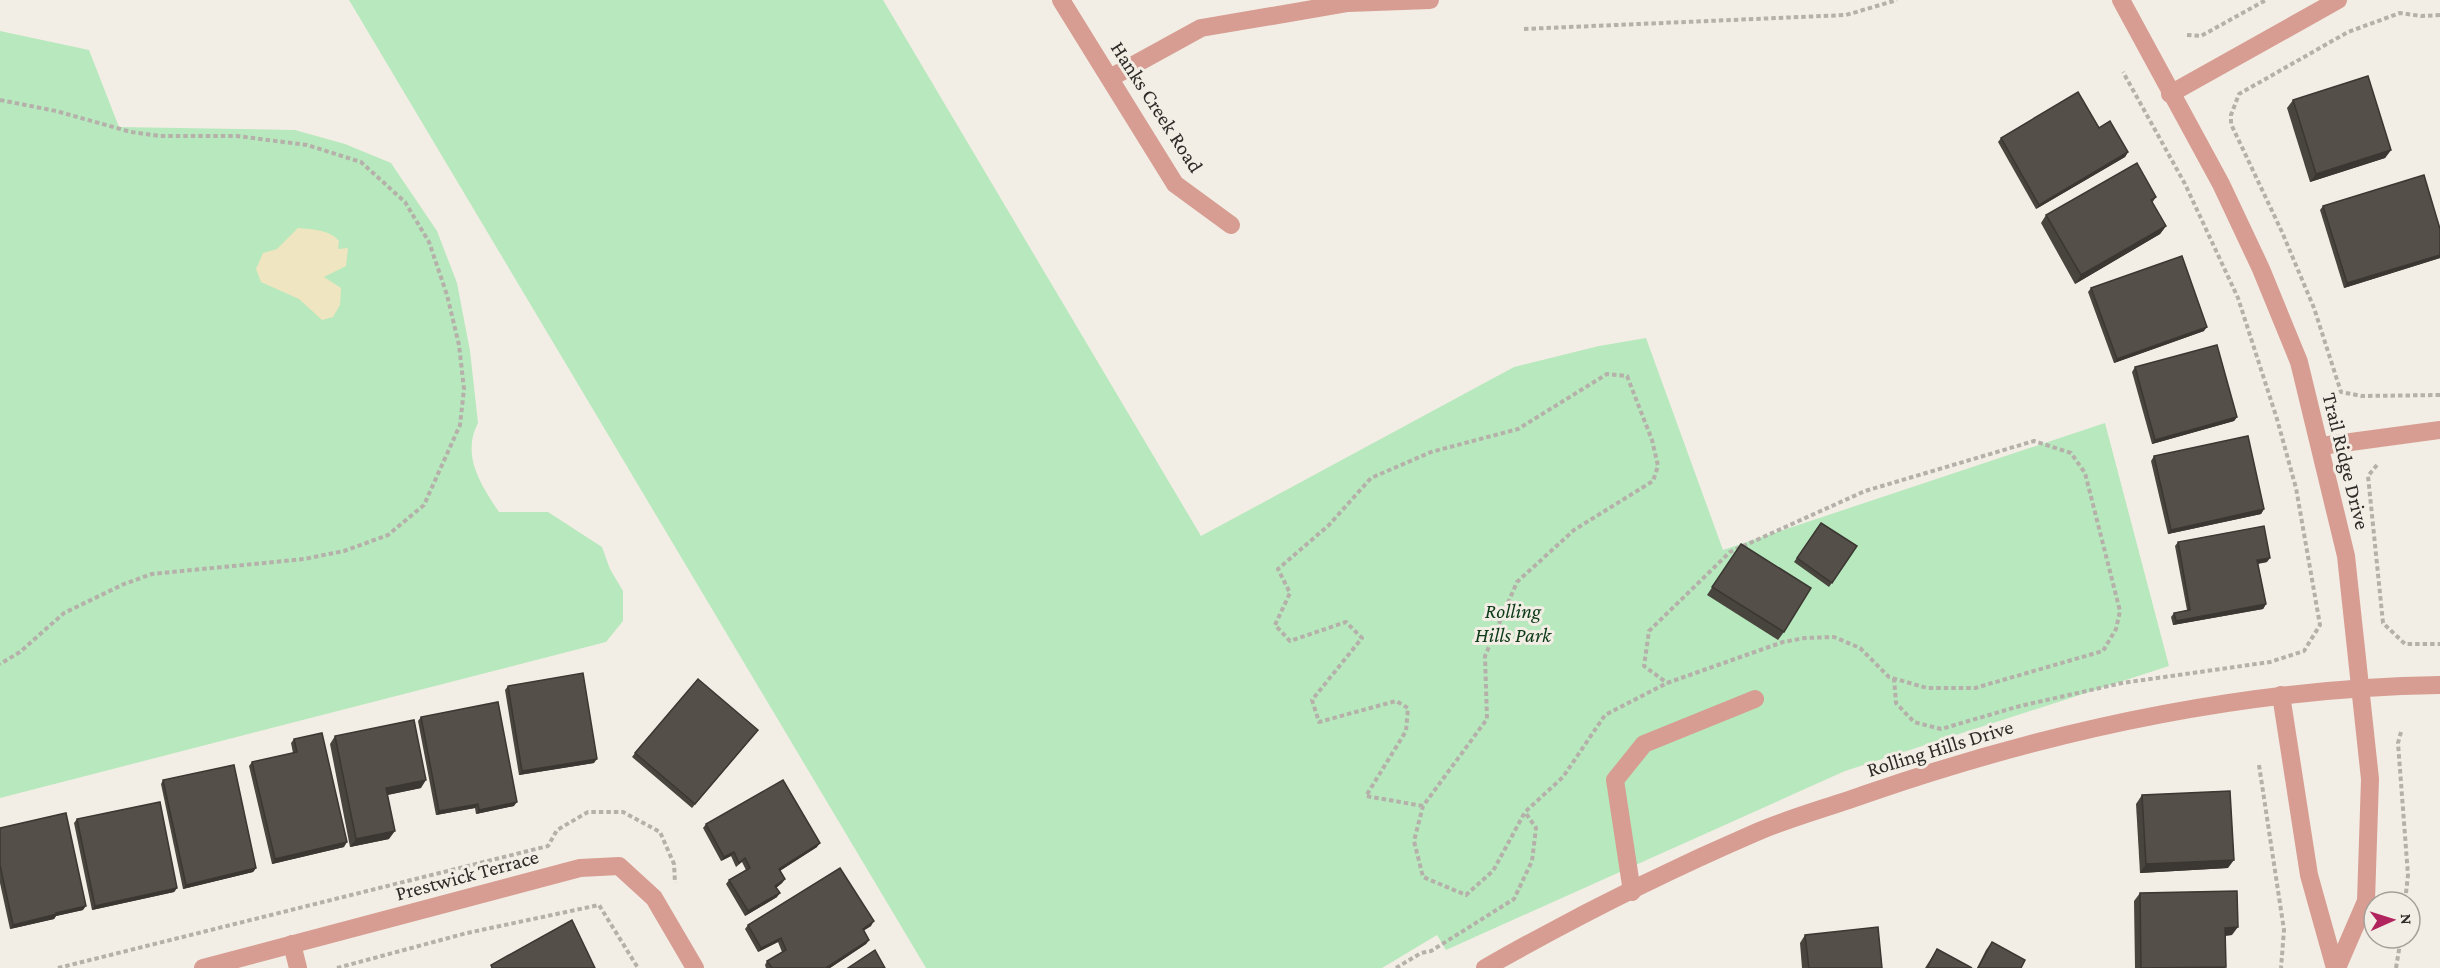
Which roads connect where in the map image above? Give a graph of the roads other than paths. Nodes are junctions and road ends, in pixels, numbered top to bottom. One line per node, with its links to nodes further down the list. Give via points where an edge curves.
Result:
1 (1061, 0): 5 (street, Hanks Creek Road)
2 (1430, 0): 5 (street, via 1348,3 1201,28)
3 (2121, 0): 6 (street, Trail Ridge Drive)
4 (2338, 0): 6 (street)
5 (1110, 78): 7 (street, Hanks Creek Road, via 1175,184)
6 (2170, 94): 9 (street, Trail Ridge Drive, via 2222,184 2261,269 2299,362)
7 (1231, 225)
8 (2440, 430): 9 (street)
9 (2321, 446): 11 (street, Trail Ridge Drive, via 2346,556)
10 (2440, 685): 11 (street, Rolling Hills Drive)
11 (2361, 687): 12 (street, Rolling Hills Drive); 20 (street, Trail Ridge Drive, via 2370,779 2366,901)
12 (2280, 695): 14 (street, Rolling Hills Drive, via 2224,702 2070,733 1922,775 1758,832); 20 (street, Trail Ridge Drive, via 2309,875)
13 (1755, 699): 14 (street, via 1644,744 1615,780)
14 (1632, 892): 19 (street, Rolling Hills Drive)
15 (292, 945): 16 (street, Prestwick Terrace); 17 (street); 18 (street, Prestwick Terrace, via 580,868 619,866 654,898)
16 (203, 968)
17 (298, 968)
18 (695, 968)
19 (1485, 968)
20 (2336, 968)

